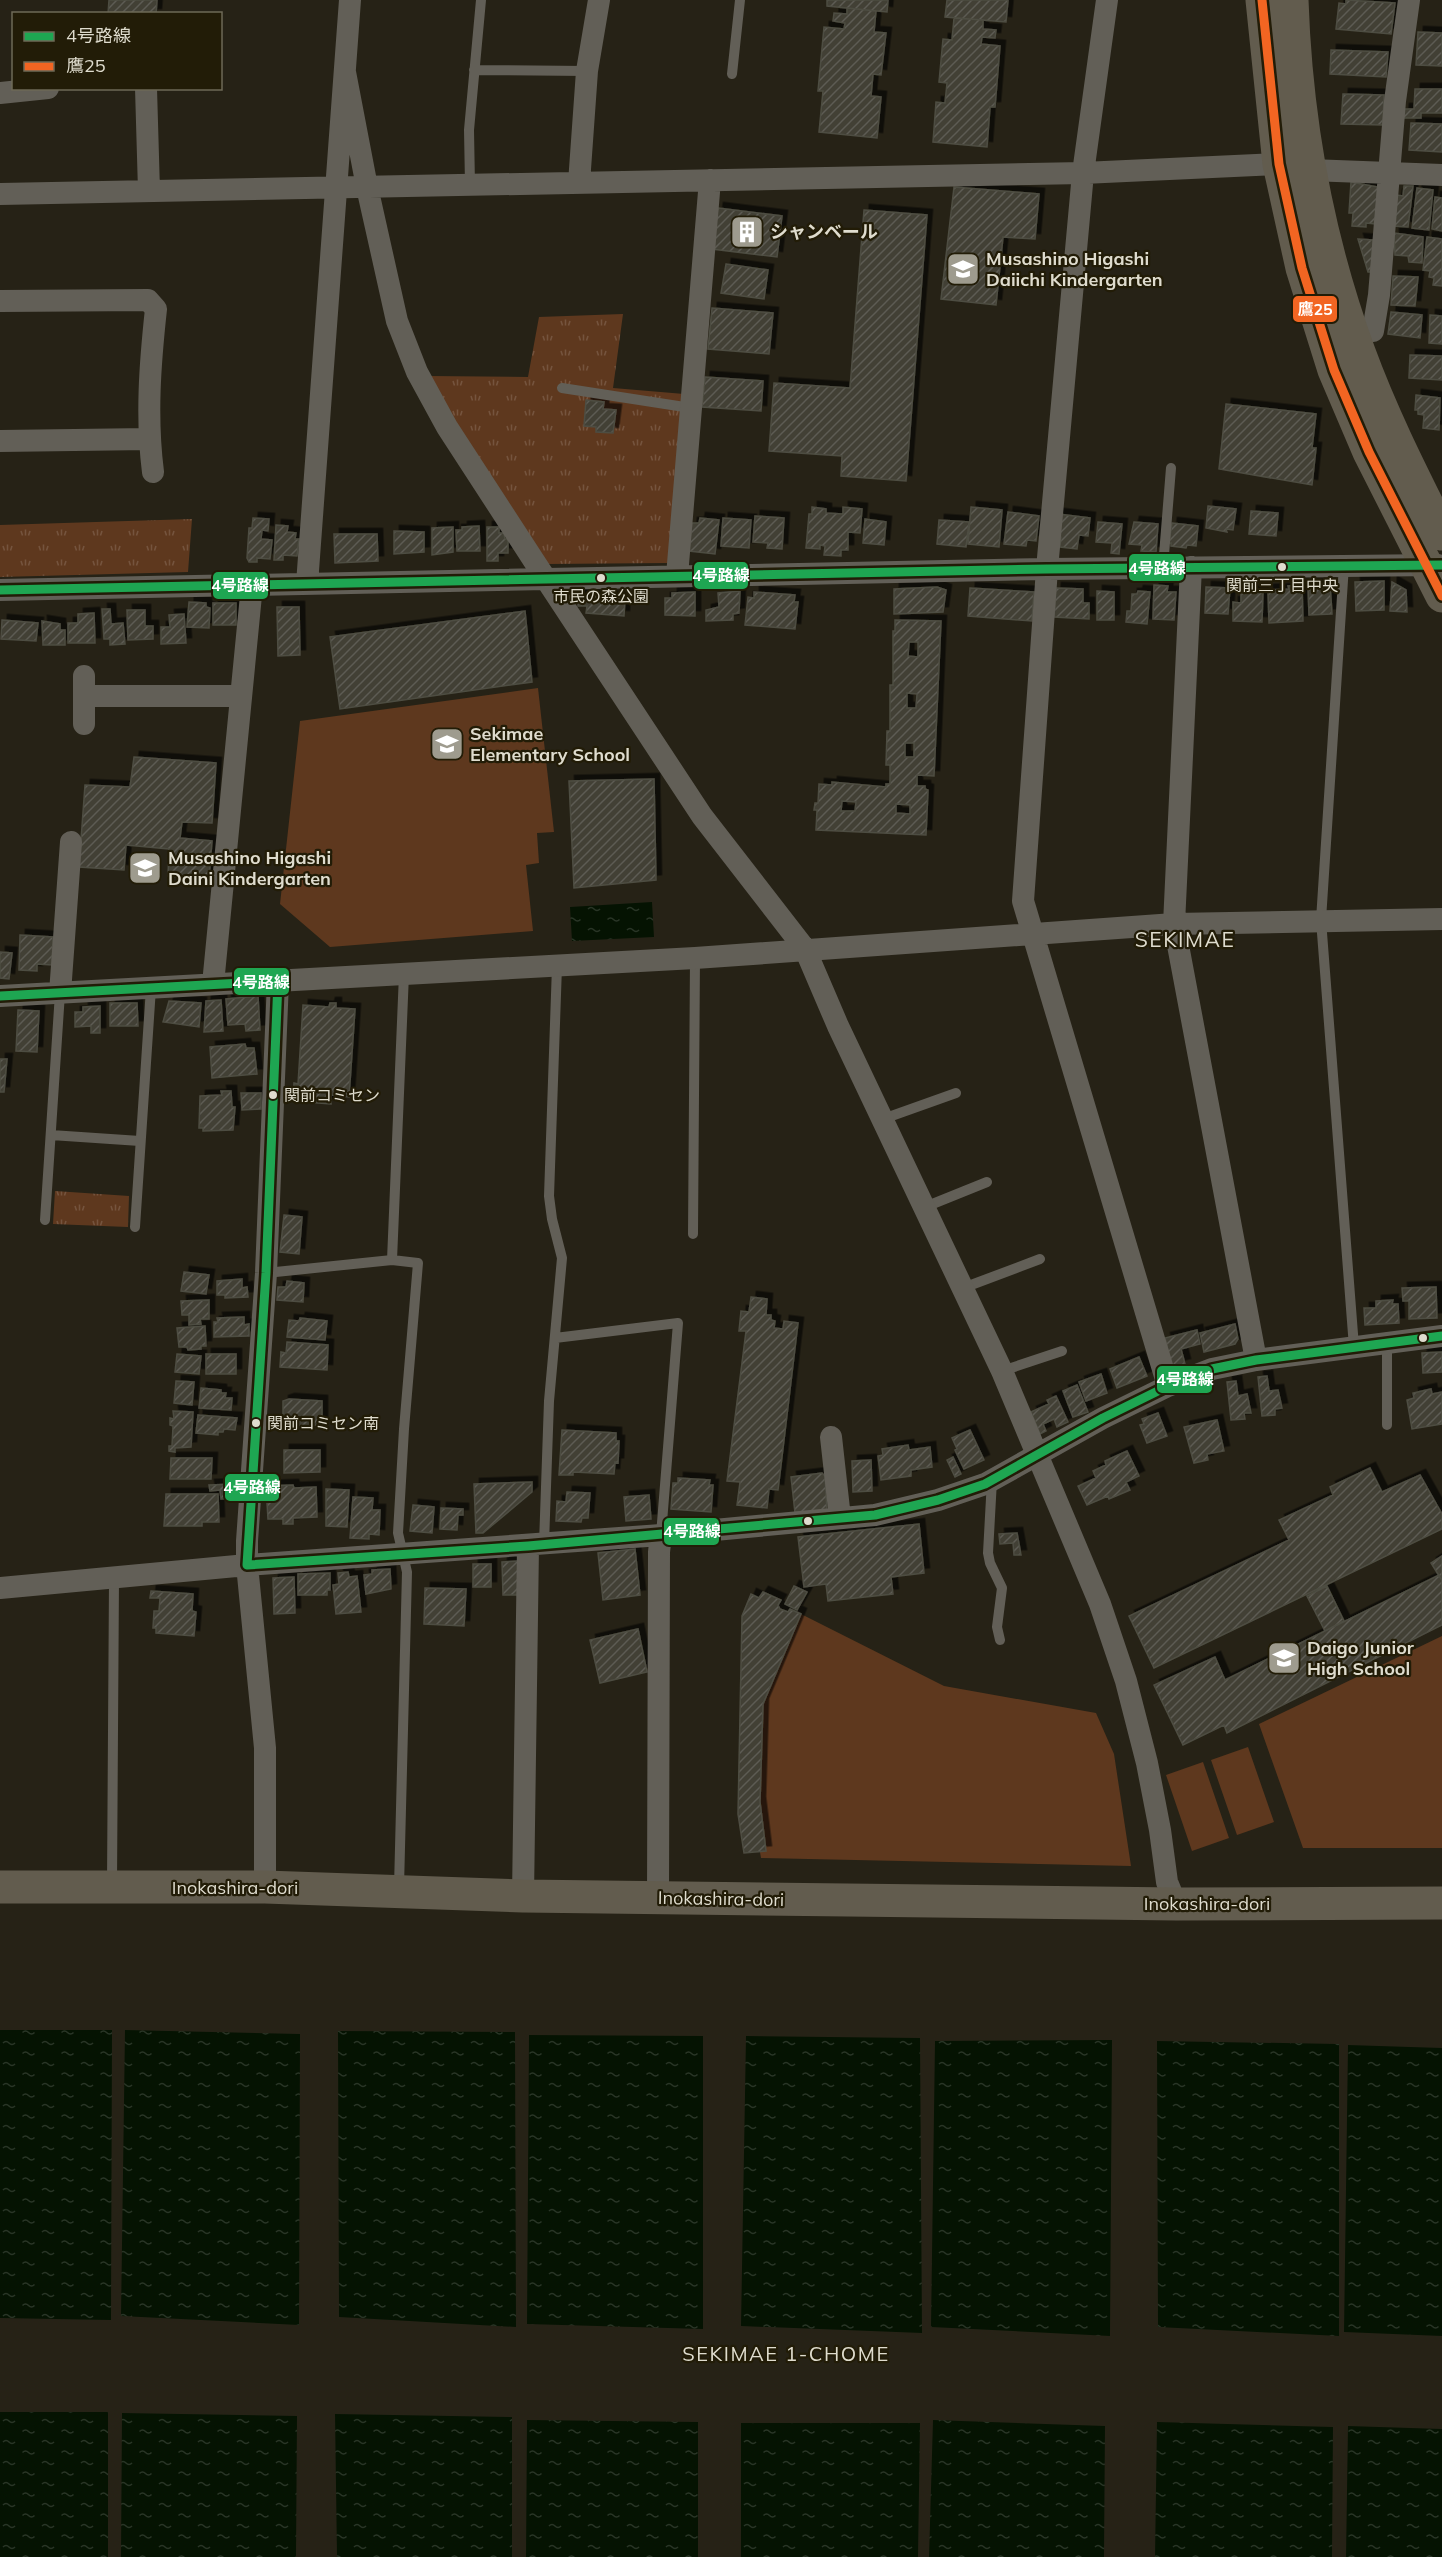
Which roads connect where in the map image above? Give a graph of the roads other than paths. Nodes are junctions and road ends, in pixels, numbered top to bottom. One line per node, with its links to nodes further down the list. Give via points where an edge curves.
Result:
1 (350, 0): 11 (street)
2 (481, 0): 9 (lane)
3 (599, 0): 10 (street)
4 (740, 0): 12 (lane)
5 (1107, 0): 17 (street)
6 (1262, 0): 16 (main road)
7 (1292, 0): 16 (main road, via 1297,82)
8 (1409, 0): 18 (street)
9 (474, 70): 10 (lane); 22 (lane)
10 (587, 71): 21 (street)
11 (345, 72): 23 (street); 24 (street)
12 (732, 74)
13 (29, 90): 15 (street)
14 (146, 90): 25 (street)
15 (0, 93)
16 (1294, 167): 17 (street); 18 (street); 35 (main road, via 1358,351 1399,449); 37 (main road, via 1302,268 1334,370 1369,452)
17 (1083, 173): 20 (street); 40 (street)
18 (1388, 173): 19 (street); 28 (street)
19 (1442, 175)
20 (710, 180): 21 (street); 30 (street)
21 (579, 183): 22 (street)
22 (470, 184): 23 (street)
23 (367, 187): 24 (street); 42 (street, via 397,321 417,372 447,426)
24 (335, 188): 25 (street); 43 (street)
25 (149, 191): 26 (street)
26 (0, 194)
27 (0, 301): 31 (street, via 148,300 156,309 148,382)
28 (1373, 331)
29 (562, 388): 30 (lane)
30 (691, 408): 41 (street)
31 (148, 439): 32 (street); 34 (street)
32 (0, 441)
33 (1171, 468): 38 (lane)
34 (153, 472)
35 (1442, 534)
36 (1344, 564): 37 (street); 39 (street); 51 (lane)
37 (1434, 565): 46 (main road)
38 (1163, 567): 39 (street); 40 (street)
39 (1191, 567): 52 (street)
40 (1047, 568): 41 (street); 53 (street, via 1023,901)
41 (677, 576): 42 (street)
42 (546, 579): 43 (street); 54 (street, via 702,816)
43 (307, 584): 44 (street)
44 (252, 585): 45 (street); 47 (street)
45 (0, 590)
46 (1442, 596)
47 (241, 696): 48 (street, via 84,686); 59 (street)
48 (84, 724)
49 (71, 842): 61 (street)
50 (1442, 919): 51 (street)
51 (1321, 920): 52 (street); 79 (lane)
52 (1174, 924): 53 (street); 81 (street)
53 (1031, 933): 54 (street); 83 (street)
54 (805, 949): 55 (street); 64 (street)
55 (695, 958): 56 (street); 71 (lane)
56 (557, 966): 57 (street); 77 (lane, via 549,1196 562,1258)
57 (404, 974): 58 (street); 73 (lane)
58 (278, 981): 59 (street); 74 (street)
59 (213, 984): 60 (street)
60 (151, 988): 61 (street); 66 (lane)
61 (60, 993): 62 (street); 65 (lane)
62 (0, 996)
63 (956, 1093): 64 (lane)
64 (883, 1119): 68 (street)
65 (51, 1135): 66 (lane); 69 (lane)
66 (140, 1141): 70 (lane)
67 (987, 1182): 68 (lane)
68 (925, 1207): 75 (street)
69 (45, 1220)
70 (135, 1227)
71 (693, 1234)
72 (1041, 1259): 75 (lane)
73 (392, 1260): 74 (lane); 91 (lane, via 418,1263 398,1533)
74 (266, 1273): 92 (street)
75 (963, 1288): 82 (street)
76 (1442, 1336): 78 (street)
77 (555, 1338): 89 (lane, via 678,1323); 90 (lane)
78 (1387, 1342): 79 (street); 84 (lane)
79 (1354, 1347): 81 (street)
80 (1062, 1351): 82 (lane)
81 (1256, 1360): 83 (street, via 1212,1369)
82 (1002, 1371): 86 (street)
83 (1168, 1386): 86 (street)
84 (1387, 1425)
85 (831, 1437): 88 (street)
86 (1038, 1456): 87 (street); 103 (street, via 1100,1604 1126,1681 1147,1763 1167,1882)
87 (992, 1480): 88 (street, via 938,1500 875,1515); 95 (lane, via 988,1553 1002,1588 997,1627)
88 (840, 1518): 89 (street)
89 (662, 1535): 90 (street); 101 (street)
90 (536, 1545): 91 (street); 100 (street)
91 (402, 1554): 92 (street); 99 (lane, via 407,1572)
92 (247, 1565): 93 (street); 97 (street, via 265,1748)
93 (114, 1579): 94 (street); 98 (lane)
94 (0, 1588)
95 (1000, 1640)
96 (0, 1887): 98 (main road, Inokashira-dori)
97 (265, 1887): 98 (main road, Inokashira-dori); 99 (main road, Inokashira-dori)
98 (112, 1888)
99 (399, 1891): 100 (main road, Inokashira-dori)
100 (523, 1896): 101 (main road, Inokashira-dori)
101 (658, 1898): 103 (main road, Inokashira-dori)
102 (1442, 1903): 103 (main road, Inokashira-dori)
103 (1176, 1904)

